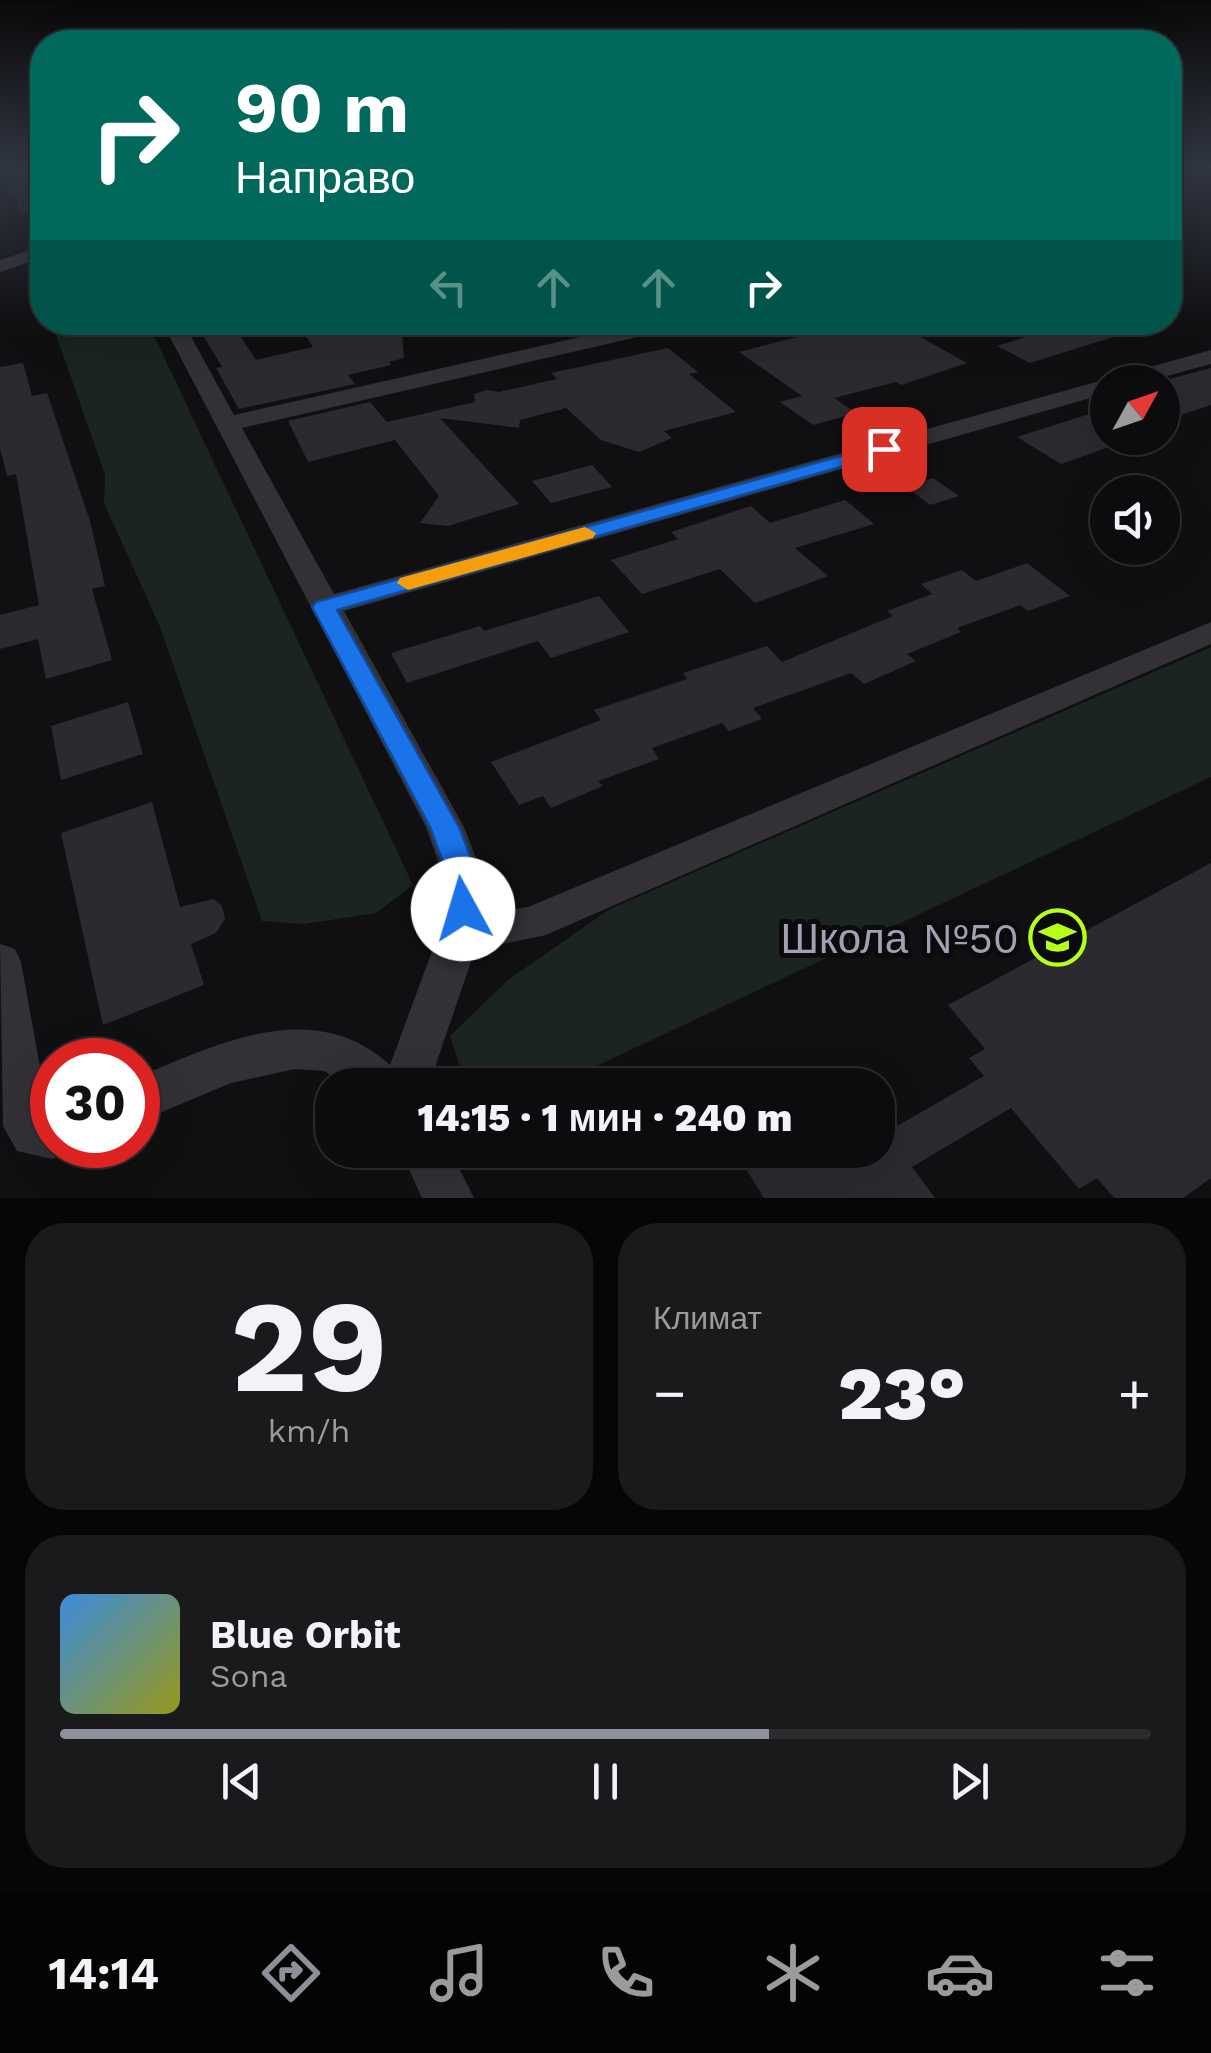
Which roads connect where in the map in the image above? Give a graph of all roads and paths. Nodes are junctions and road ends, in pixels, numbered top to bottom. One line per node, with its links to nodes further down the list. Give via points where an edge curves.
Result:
1 (30, 256): 2 (street)
2 (0, 266)
3 (179, 335): 8 (street)
4 (620, 335): 8 (street)
5 (1211, 357): 6 (street)
6 (1180, 366)
7 (1090, 391): 9 (street)
8 (228, 424): 9 (street)
9 (324, 607): 11 (street, via 444,827 466,884)
10 (1211, 632): 11 (street, via 532,923)
11 (459, 935): 14 (street)
12 (0, 962): 16 (street)
13 (362, 1068): 15 (street, via 347,1054 318,1047 238,1058)
14 (413, 1068)
15 (160, 1091)
16 (30, 1129)
17 (433, 1168): 18 (street)
18 (449, 1198)

